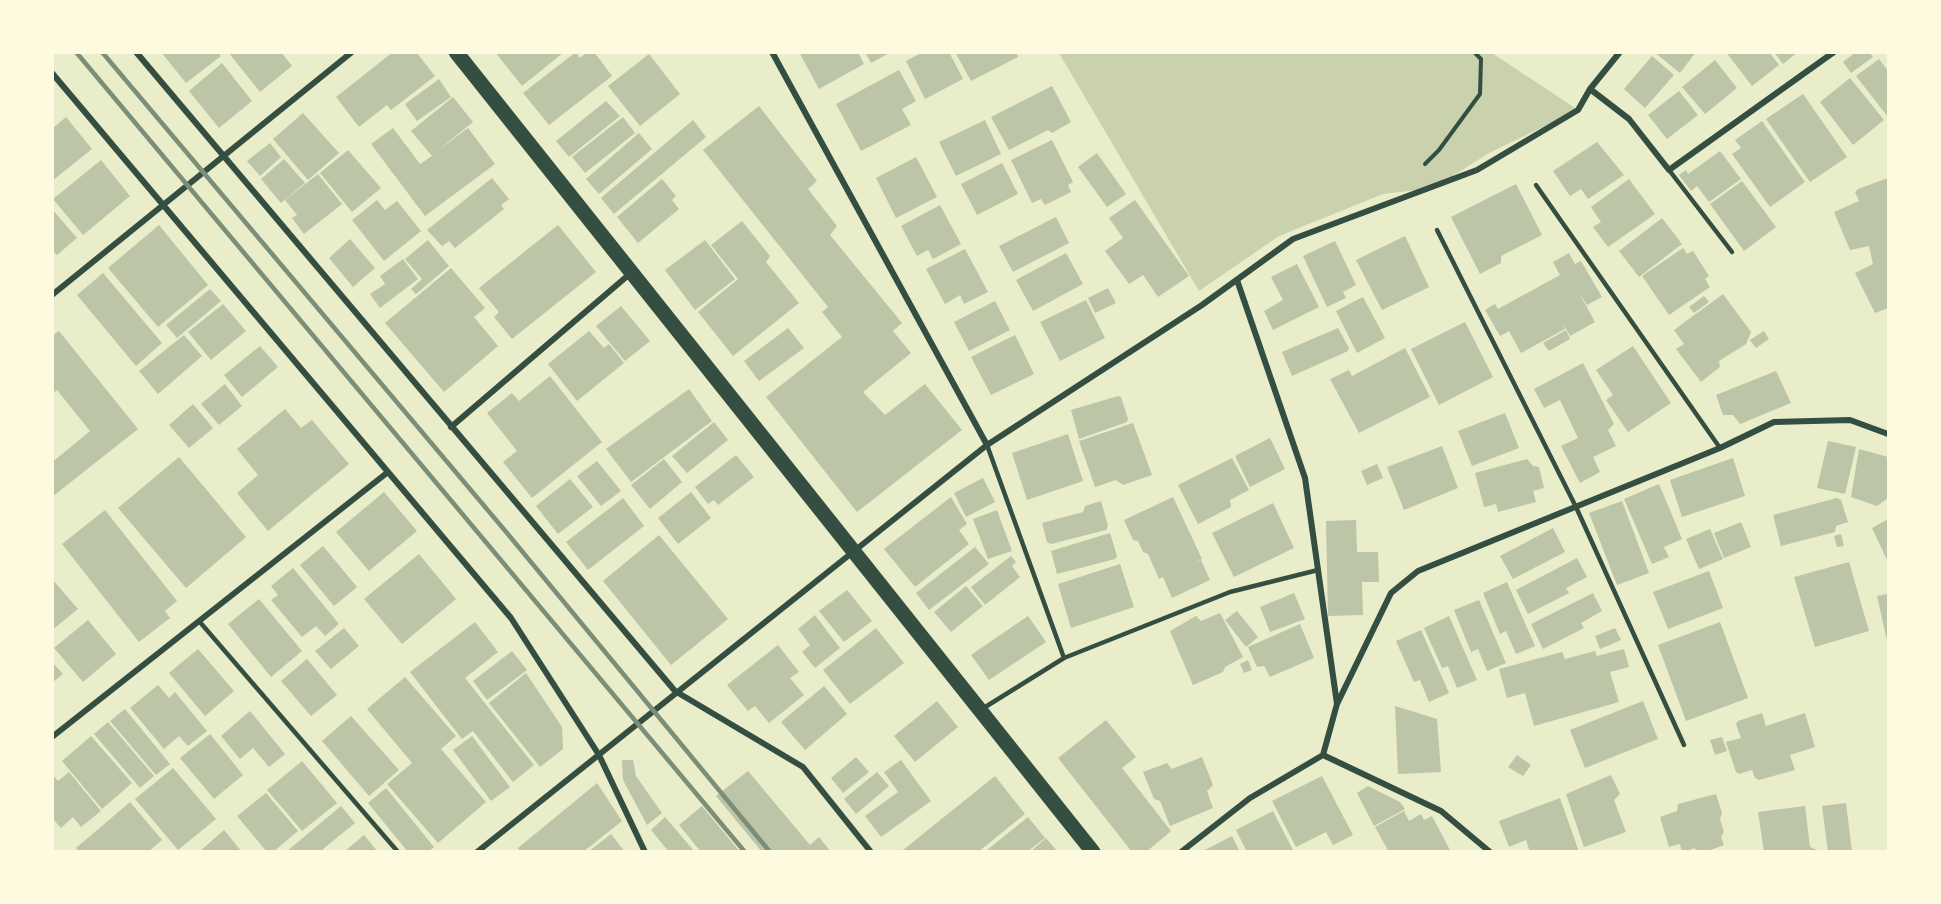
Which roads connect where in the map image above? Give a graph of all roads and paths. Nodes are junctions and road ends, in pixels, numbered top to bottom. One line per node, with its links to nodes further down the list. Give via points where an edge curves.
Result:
1 (136, 52): 10 (street)
2 (352, 52): 10 (street)
3 (456, 52): 17 (main road)
4 (772, 52): 22 (street)
5 (1474, 52): 12 (path, via 1481,59 1480,94 1439,150 1418,171)
6 (1620, 52): 9 (street)
7 (1834, 52): 11 (street)
8 (52, 73): 14 (street)
9 (1590, 89): 11 (street, via 1629,118); 12 (street, via 1578,111)
10 (223, 156): 14 (street); 20 (street)
11 (1669, 170): 16 (lane)
12 (1459, 178): 18 (street, via 1293,239)
13 (1536, 185): 23 (lane)
14 (164, 206): 19 (street); 24 (street)
15 (1437, 230): 25 (lane)
16 (1732, 252)
17 (632, 272): 20 (street); 26 (main road)
18 (1237, 280): 22 (street); 27 (street, via 1305,478)
19 (52, 295)
20 (451, 427): 30 (street)
21 (1888, 434): 23 (street, via 1850,420 1774,422)
22 (987, 445): 26 (street); 29 (lane)
23 (1720, 448): 25 (street)
24 (388, 472): 28 (street); 35 (street, via 511,618)
25 (1576, 507): 31 (street, via 1418,571 1391,593); 34 (lane)
26 (852, 550): 30 (street); 32 (main road)
27 (1318, 570): 29 (lane, via 1230,592); 31 (street)
28 (199, 621): 33 (street); 37 (lane)
29 (1064, 658): 32 (lane)
30 (675, 692): 35 (street); 40 (street, via 803,766)
31 (1337, 705): 36 (street)
32 (979, 711): 41 (main road)
33 (52, 737)
34 (1684, 746)
35 (599, 755): 38 (street); 39 (street)
36 (1323, 755): 42 (street, via 1250,798); 43 (street, via 1441,811)
37 (398, 852)
38 (477, 852)
39 (645, 852)
40 (871, 852)
41 (1093, 852)
42 (1181, 852)
43 (1490, 852)

